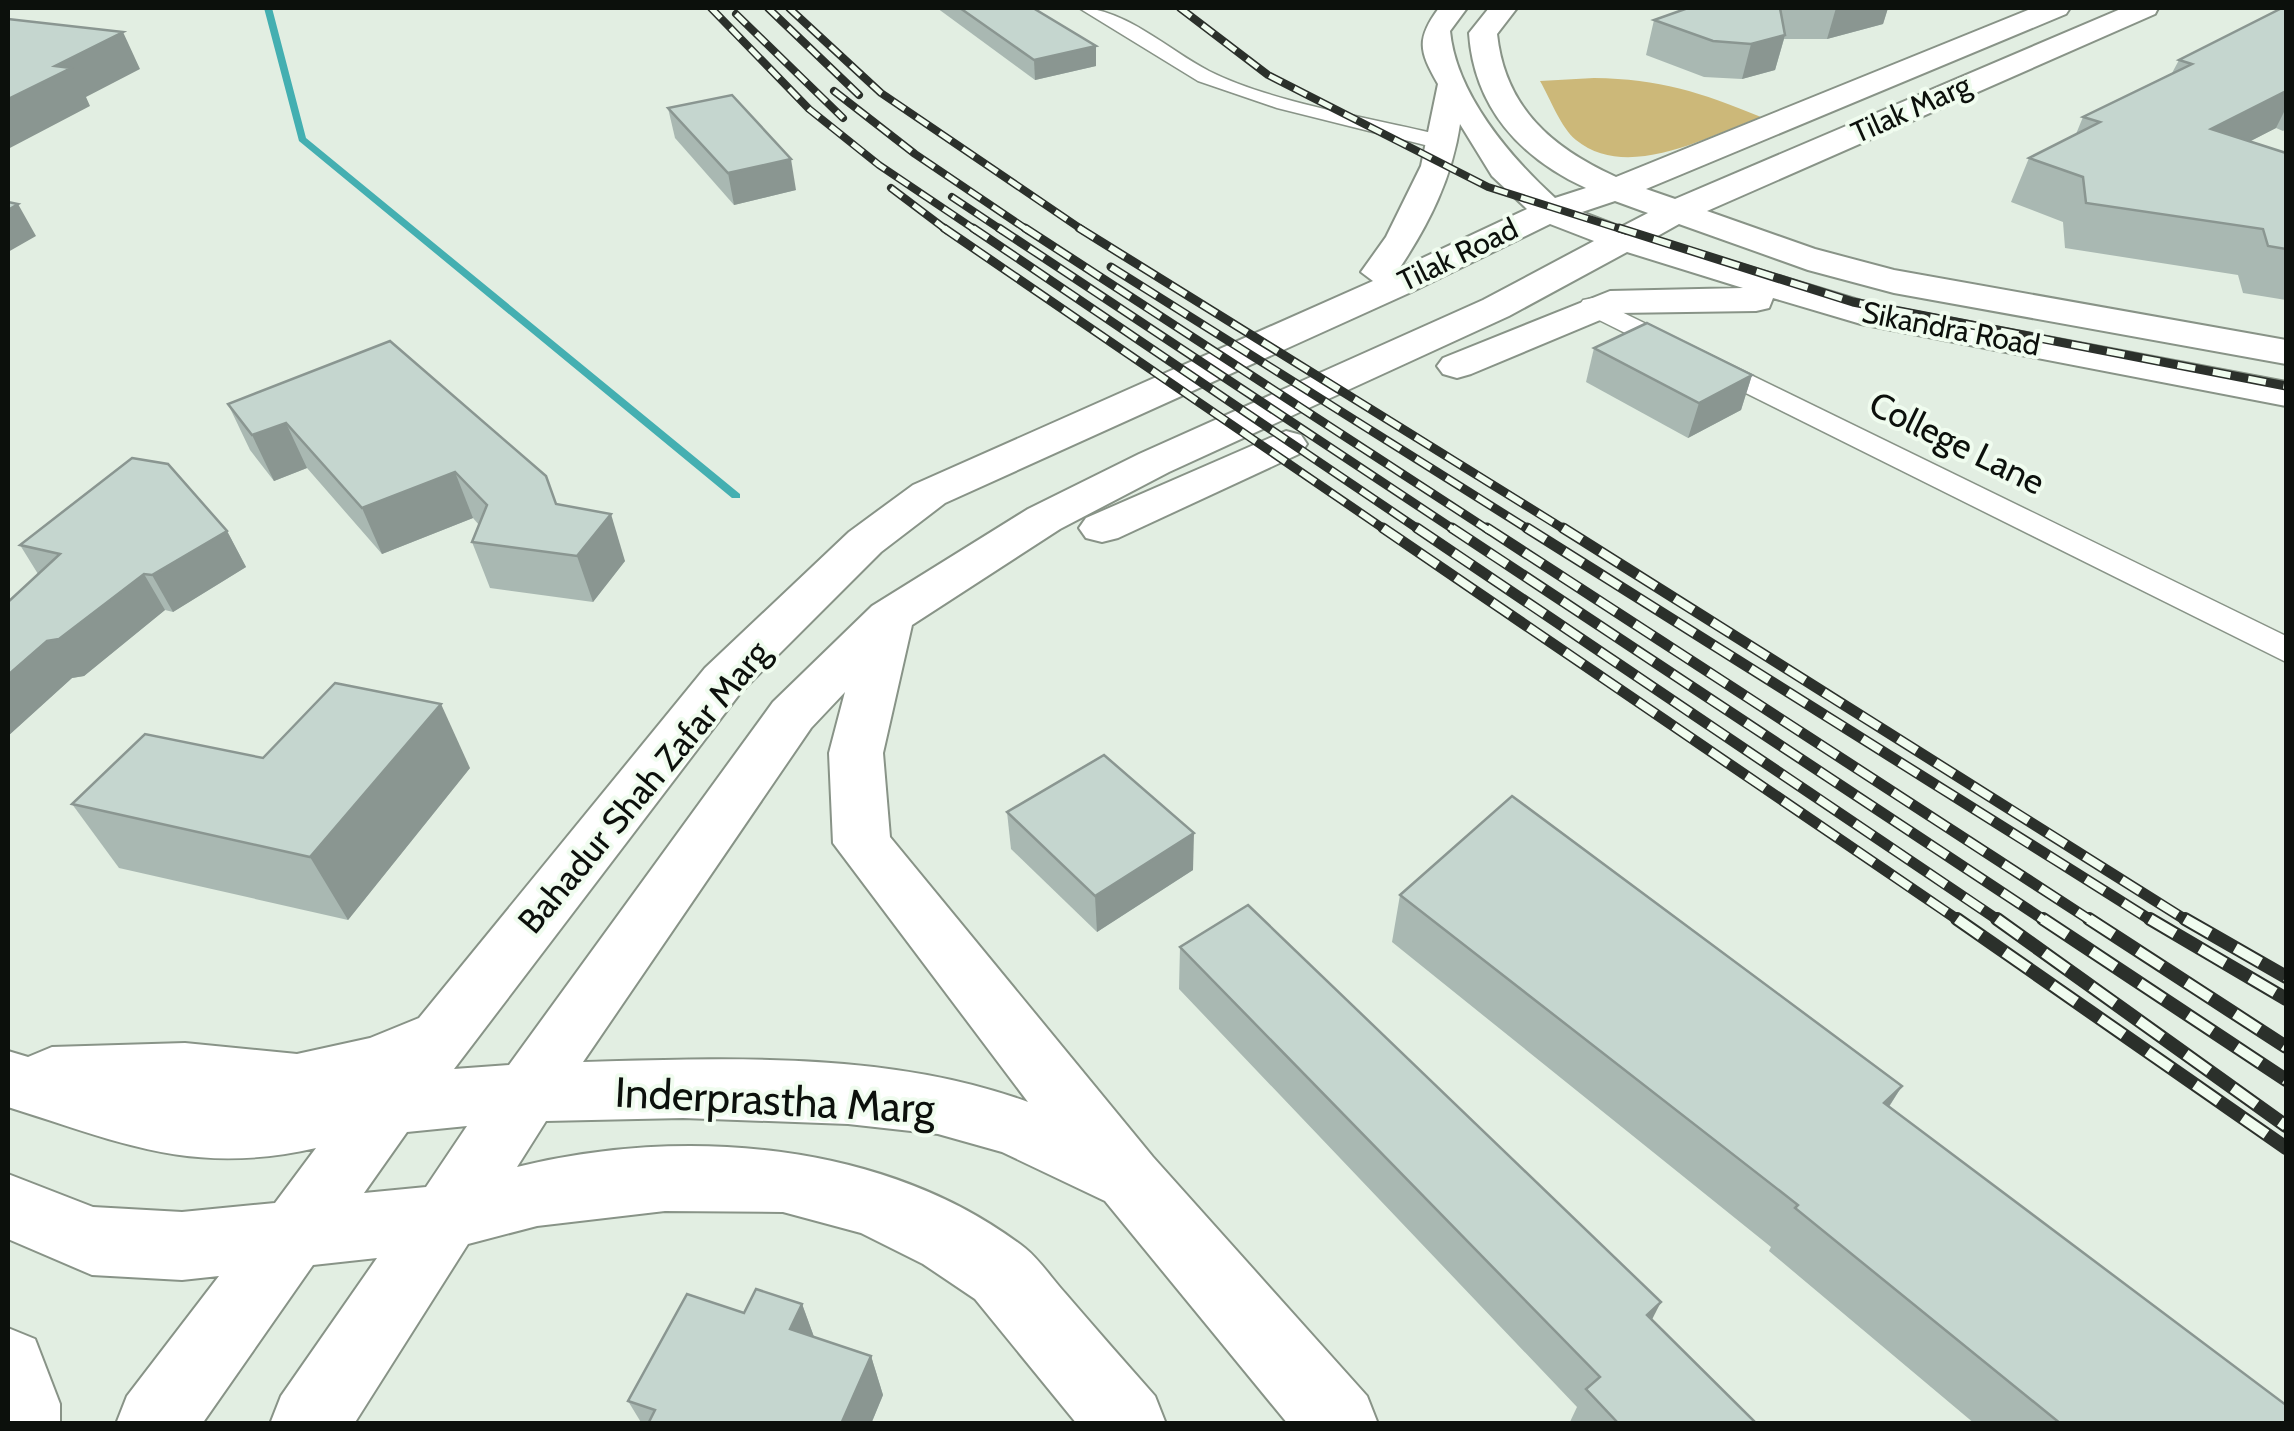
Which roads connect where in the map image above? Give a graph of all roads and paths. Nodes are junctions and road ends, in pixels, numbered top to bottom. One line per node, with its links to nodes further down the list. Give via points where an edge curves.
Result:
1 (1088, 8): 8 (street, via 1204,78)
2 (1453, 8): 7 (main road, via 1436,31)
3 (1502, 8): 6 (main road, via 1483,33)
4 (2056, 8): 10 (main road, Tilak Marg)
5 (2145, 8): 9 (main road, Tilak Marg)
6 (1485, 61): 7 (main road); 10 (main road, Sikandra Road, via 1527,137)
7 (1445, 73): 8 (main road); 11 (main road, via 1504,169)
8 (1441, 142): 15 (main road, via 1432,179)
9 (1758, 177): 12 (main road, Tilak Marg); 14 (main road, via 1752,191 1759,215)
10 (1614, 190): 11 (main road, Tilak Marg); 12 (main road, Sikandra Road)
11 (1543, 205): 13 (main road, Sikandra Road); 15 (main road, Tilak Road)
12 (1676, 211): 13 (main road, Tilak Road); 14 (main road, Sikandra Road)
13 (1621, 239): 17 (main road, Tilak Road); 18 (main road, Sikandra Road)
14 (1816, 260): 19 (main road, Sikandra Road)
15 (1372, 285): 26 (main road, Bahadur Shah Zafar Marg, via 929,494 864,542 723,680)
16 (1593, 306): 18 (main road, via 1702,298); 20 (main road); 25 (street, College Lane)
17 (1496, 308): 20 (main road); 23 (main road, Bahadur Shah Zafar Marg, via 1154,463)
18 (1862, 312): 19 (main road, Sikandra Road)
19 (1960, 313): 21 (main road, Sikandra Road); 22 (main road, Sikandra Road)
20 (1536, 330): 23 (main road, via 1089,534)
21 (2286, 352)
22 (2286, 394)
23 (993, 550): 24 (main road, Bahadur Shah Zafar Marg)
24 (889, 617): 28 (main road, Bahadur Shah Zafar Marg, via 792,715); 30 (main road, via 856,752 862,844)
25 (2286, 650)
26 (442, 1036): 27 (main road, via 378,1064 297,1082 185,1071); 29 (main road, Bahadur Shah Zafar Marg)
27 (8, 1077): 29 (main road, Inderprastha Marg, via 178,1127 219,1132 275,1128)
28 (526, 1093): 29 (main road, Inderprastha Marg); 30 (main road, Inderprastha Marg, via 669,1087 870,1096 962,1110 1049,1139); 32 (main road, Bahadur Shah Zafar Marg)
29 (388, 1104): 33 (main road, Bahadur Shah Zafar Marg)
30 (1129, 1179): 39 (main road)
31 (8, 1206): 33 (main road, via 92,1241 182,1246)
32 (443, 1218): 33 (main road); 37 (main road); 38 (main road, via 538,1194 665,1179 783,1180 874,1204 1001,1274)
33 (293, 1231): 36 (main road)
34 (8, 1366): 35 (main road)
35 (21, 1424)
36 (155, 1424)
37 (309, 1424)
38 (1127, 1424)
39 (1339, 1424)

